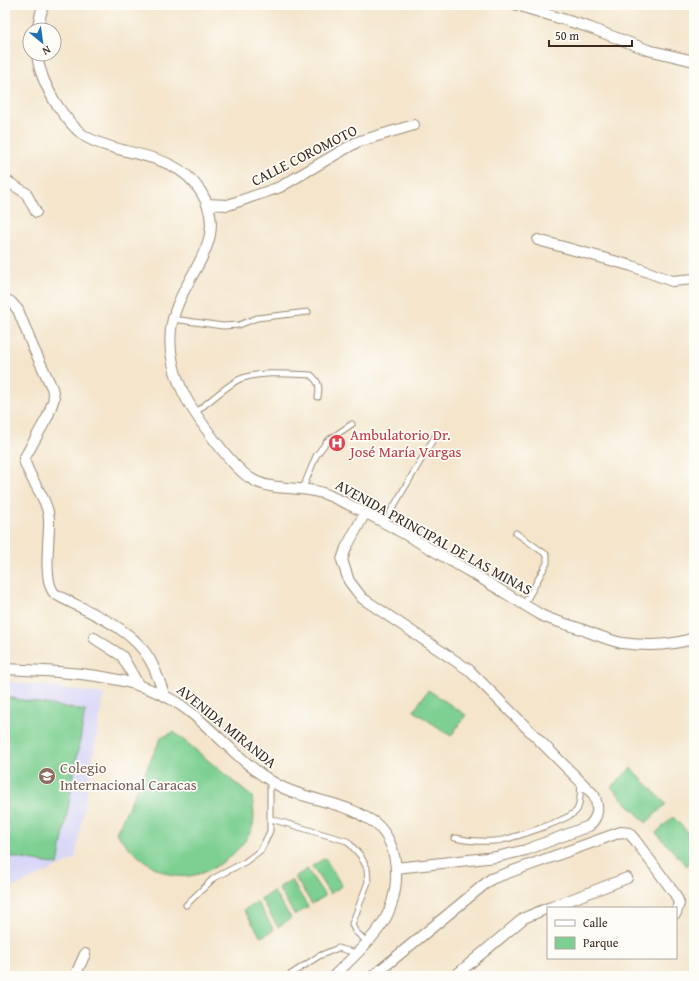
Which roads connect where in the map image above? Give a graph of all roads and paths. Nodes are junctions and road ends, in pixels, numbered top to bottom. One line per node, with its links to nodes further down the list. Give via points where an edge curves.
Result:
1 (43, 5): 3 (street)
2 (516, 5): 4 (street, via 588,27 648,50)
3 (39, 22)
4 (694, 61)
5 (38, 62): 8 (street, AVENIDA PRINCIPAL DE LAS MINAS, via 41,76 50,93 84,136 160,159 178,168 192,180)
6 (414, 125): 8 (street, CALLE COROMOTO, via 357,142 280,187 228,205)
7 (5, 180): 9 (street, via 26,192)
8 (207, 204): 14 (street, AVENIDA PRINCIPAL DE LAS MINAS, via 211,226 207,249 180,298)
9 (36, 212)
10 (538, 240): 11 (street, via 632,266 672,281)
11 (694, 279)
12 (5, 299): 28 (street, via 18,310 54,395 50,411 24,459 48,514 48,574 51,590 131,638 150,660)
13 (308, 312): 14 (lane, via 258,318 239,326)
14 (173, 319): 16 (street, AVENIDA PRINCIPAL DE LAS MINAS, via 170,357 183,392)
15 (318, 397): 16 (lane, via 320,387 311,375 260,376 240,379)
16 (195, 413): 19 (street, AVENIDA PRINCIPAL DE LAS MINAS, via 224,452 248,478 260,484)
17 (352, 424): 19 (lane, via 326,440 316,456)
18 (434, 438): 21 (lane)
19 (303, 488): 20 (street, AVENIDA PRINCIPAL DE LAS MINAS, via 328,494)
20 (365, 513): 21 (street, AVENIDA PRINCIPAL DE LAS MINAS); 30 (street, via 342,560 349,581 362,598 469,670)
21 (384, 523): 23 (street, AVENIDA PRINCIPAL DE LAS MINAS)
22 (516, 533): 23 (lane, via 548,555 547,563)
23 (525, 604): 25 (street, AVENIDA PRINCIPAL DE LAS MINAS, via 545,617 620,643 668,644)
24 (94, 638): 27 (street, via 122,656)
25 (694, 638)
26 (5, 669): 27 (street, AVENIDA MIRANDA, via 73,672)
27 (139, 686): 28 (street, AVENIDA MIRANDA)
28 (164, 694): 29 (street, AVENIDA MIRANDA, via 190,711)
29 (270, 780): 31 (lane); 33 (street, AVENIDA MIRANDA, via 277,785 356,813 374,823 388,840)
30 (581, 782): 32 (lane, via 578,808 574,813 552,824 496,841 470,842); 33 (street, via 594,795 598,806 596,819 589,826 526,850 496,857)
31 (271, 819): 35 (lane, via 270,831 261,850 245,862 214,878); 39 (lane, via 347,841 360,855 367,868 368,882 352,924 355,931)
32 (455, 838)
33 (396, 868): 39 (street, AVENIDA MIRANDA, via 395,896 381,926)
34 (627, 878): 36 (street)
35 (186, 905)
36 (551, 907)
37 (547, 908): 46 (street, via 524,918)
38 (677, 909): 42 (street, via 679,903 675,894 635,840 629,834 621,832 490,879)
39 (367, 942): 40 (street, AVENIDA MIRANDA)
40 (356, 953): 44 (lane, via 338,948 319,956); 45 (street, AVENIDA MIRANDA)
41 (85, 954): 43 (street)
42 (376, 975)
43 (75, 976)
44 (288, 976)
45 (334, 976)
46 (455, 976)

